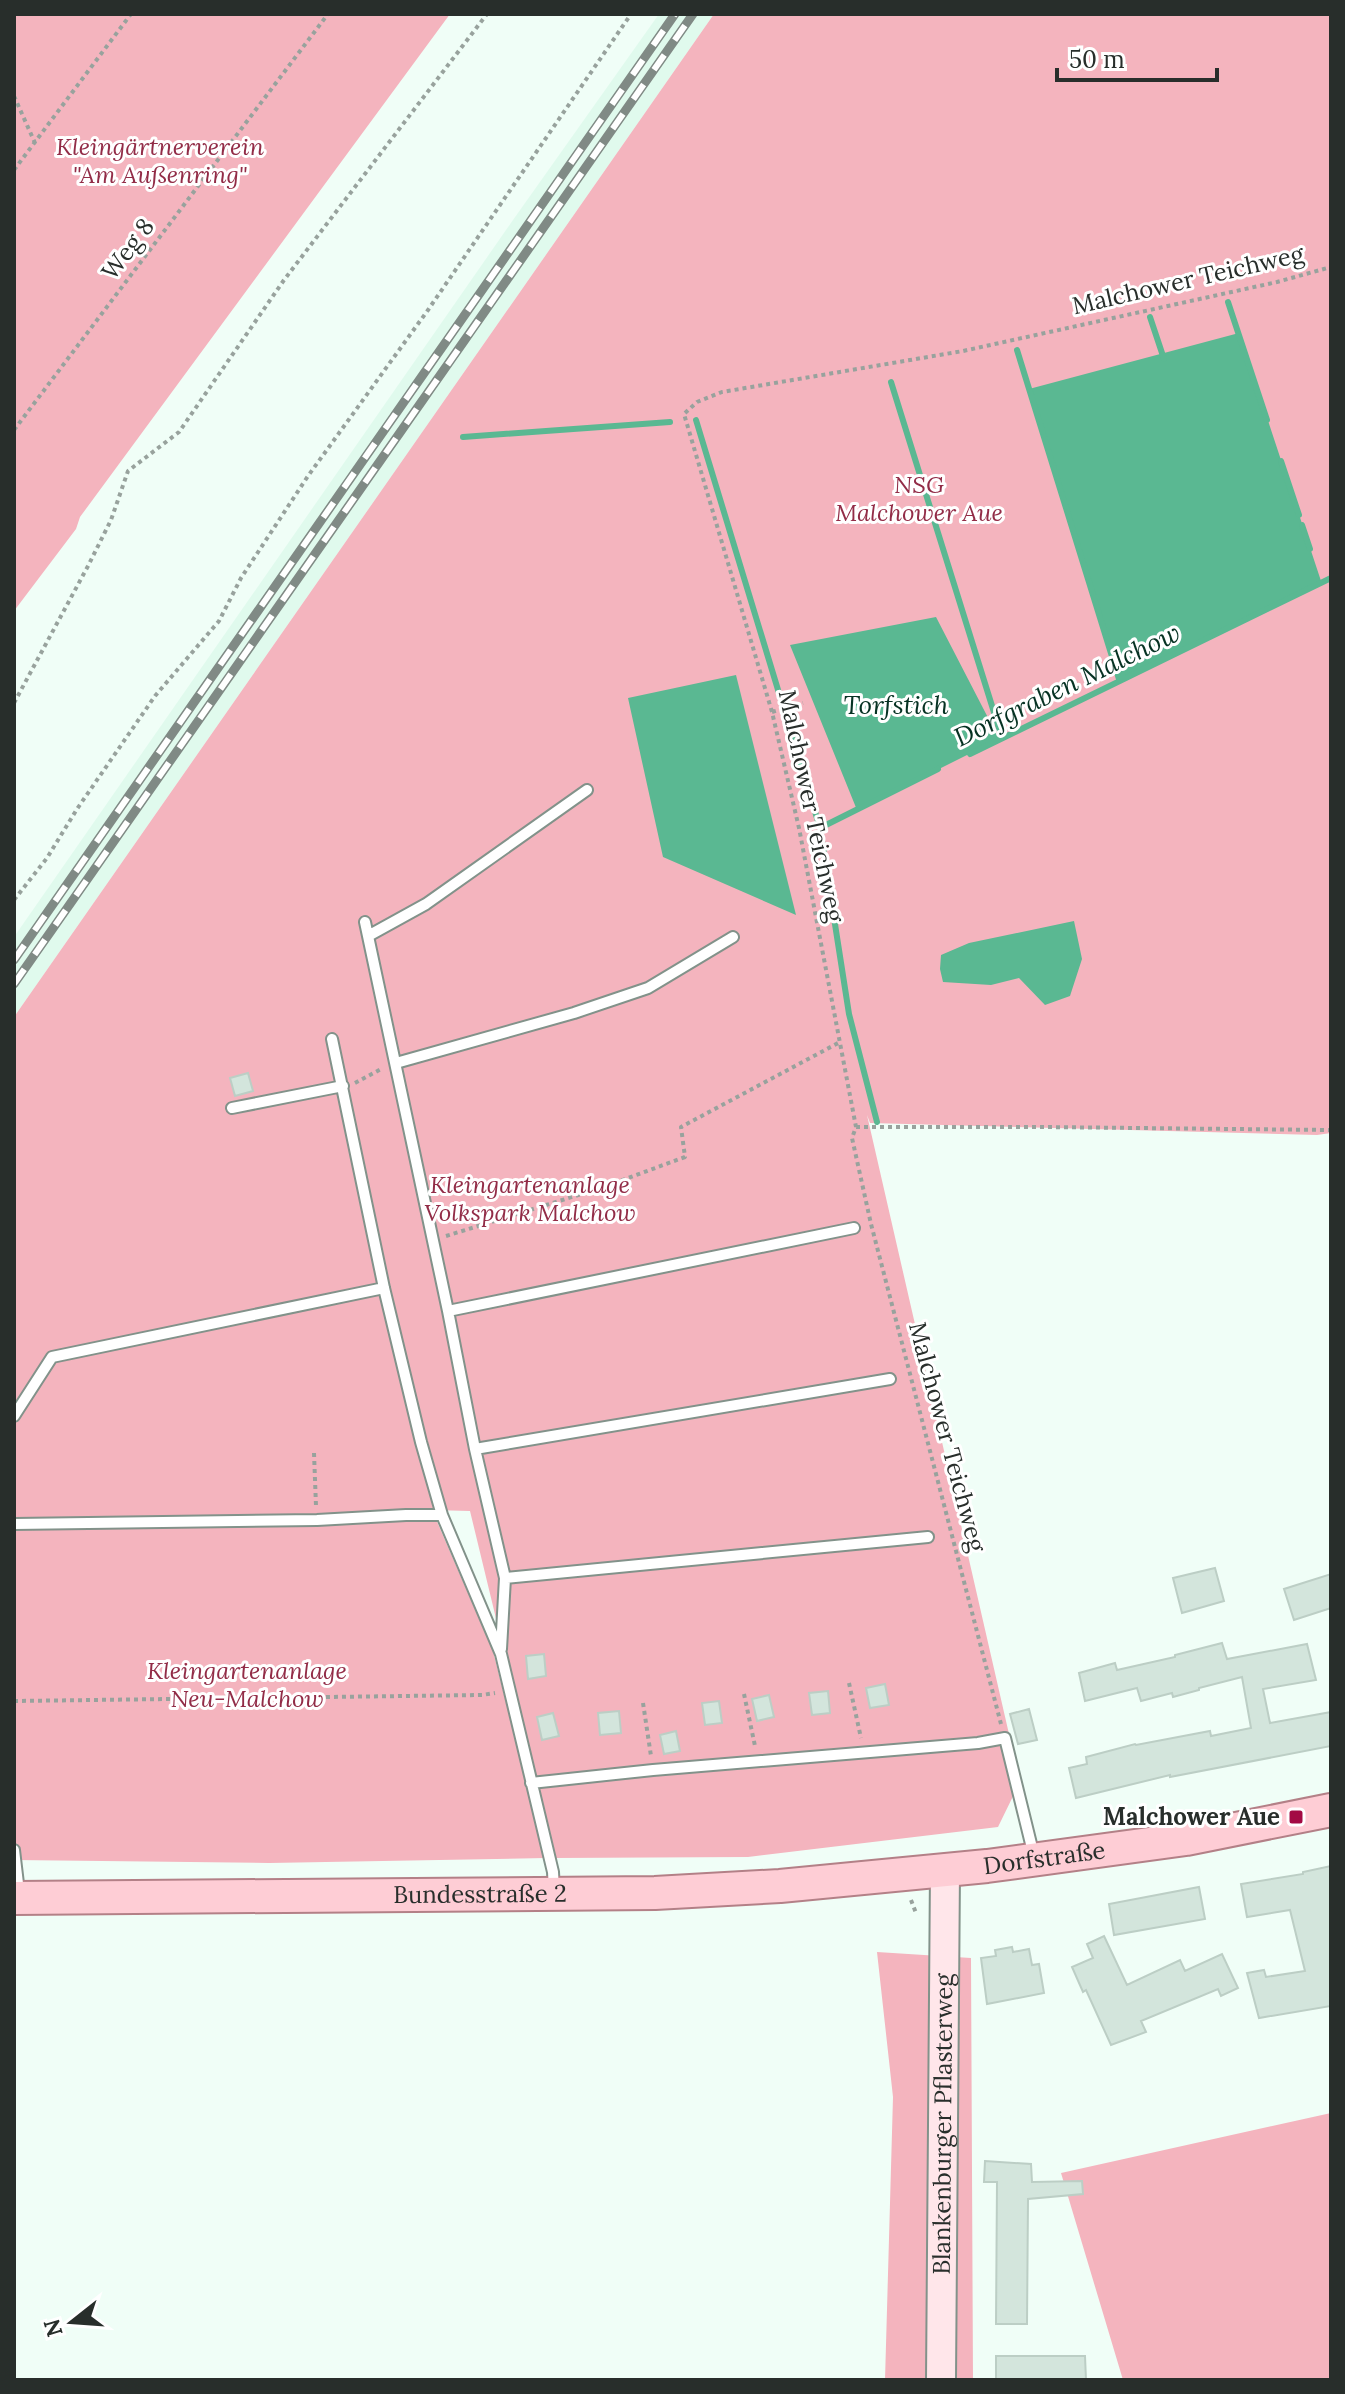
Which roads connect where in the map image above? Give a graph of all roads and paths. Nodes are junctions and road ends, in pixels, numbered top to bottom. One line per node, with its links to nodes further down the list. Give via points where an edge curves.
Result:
1 (131, 14): 6 (path)
2 (328, 14): 9 (path, Weg 8)
3 (487, 14): 10 (path, via 284,280 179,432 128,471 111,520)
4 (631, 14): 14 (path, via 308,476 219,621 155,696)
5 (14, 96): 6 (path)
6 (35, 143): 7 (path)
7 (14, 170)
8 (1331, 267): 12 (path, Malchower Teichweg, via 963,351 722,392 697,402 684,414)
9 (14, 430)
10 (14, 703)
11 (803, 703): 12 (path)
12 (772, 712): 19 (path, Malchower Teichweg)
13 (587, 790): 16 (lane, via 426,904)
14 (14, 900)
15 (365, 922): 16 (lane)
16 (368, 936): 20 (lane)
17 (733, 937): 20 (lane, via 648,988)
18 (332, 1039): 21 (lane)
19 (840, 1042): 23 (path, Malchower Teichweg); 26 (path, via 681,1127 685,1157)
20 (396, 1063): 21 (path); 26 (lane)
21 (343, 1086): 22 (lane); 27 (lane)
22 (232, 1108)
23 (856, 1127): 24 (path); 44 (path, Malchower Teichweg, via 852,1138 871,1224)
24 (1331, 1130)
25 (854, 1228): 28 (lane)
26 (432, 1240): 28 (lane)
27 (384, 1288): 30 (lane, via 52,1357); 33 (lane)
28 (448, 1311): 31 (lane)
29 (890, 1379): 31 (lane)
30 (14, 1416)
31 (475, 1449): 37 (lane)
32 (314, 1453): 34 (path)
33 (442, 1515): 34 (lane); 38 (lane)
34 (317, 1520): 35 (lane)
35 (14, 1524)
36 (928, 1537): 37 (lane)
37 (505, 1578): 38 (lane)
38 (501, 1654): 40 (lane)
39 (849, 1683): 45 (path)
40 (509, 1690): 42 (path, via 482,1695); 48 (lane)
41 (744, 1694): 46 (path)
42 (14, 1701)
43 (643, 1703): 47 (path)
44 (1005, 1738): 45 (lane); 51 (lane)
45 (864, 1752): 46 (lane)
46 (758, 1762): 47 (lane)
47 (653, 1770): 48 (lane)
48 (531, 1783): 53 (lane)
49 (1331, 1810): 51 (main road, Dorfstraße, via 1186,1839)
50 (14, 1850): 54 (lane)
51 (1034, 1859): 52 (main road, Dorfstraße)
52 (945, 1870): 53 (main road, Bundesstraße 2, via 764,1887); 55 (main road, Blankenburger Pflasterweg)
53 (555, 1894): 54 (main road, Bundesstraße 2)
54 (16, 1898)
55 (941, 2380)

